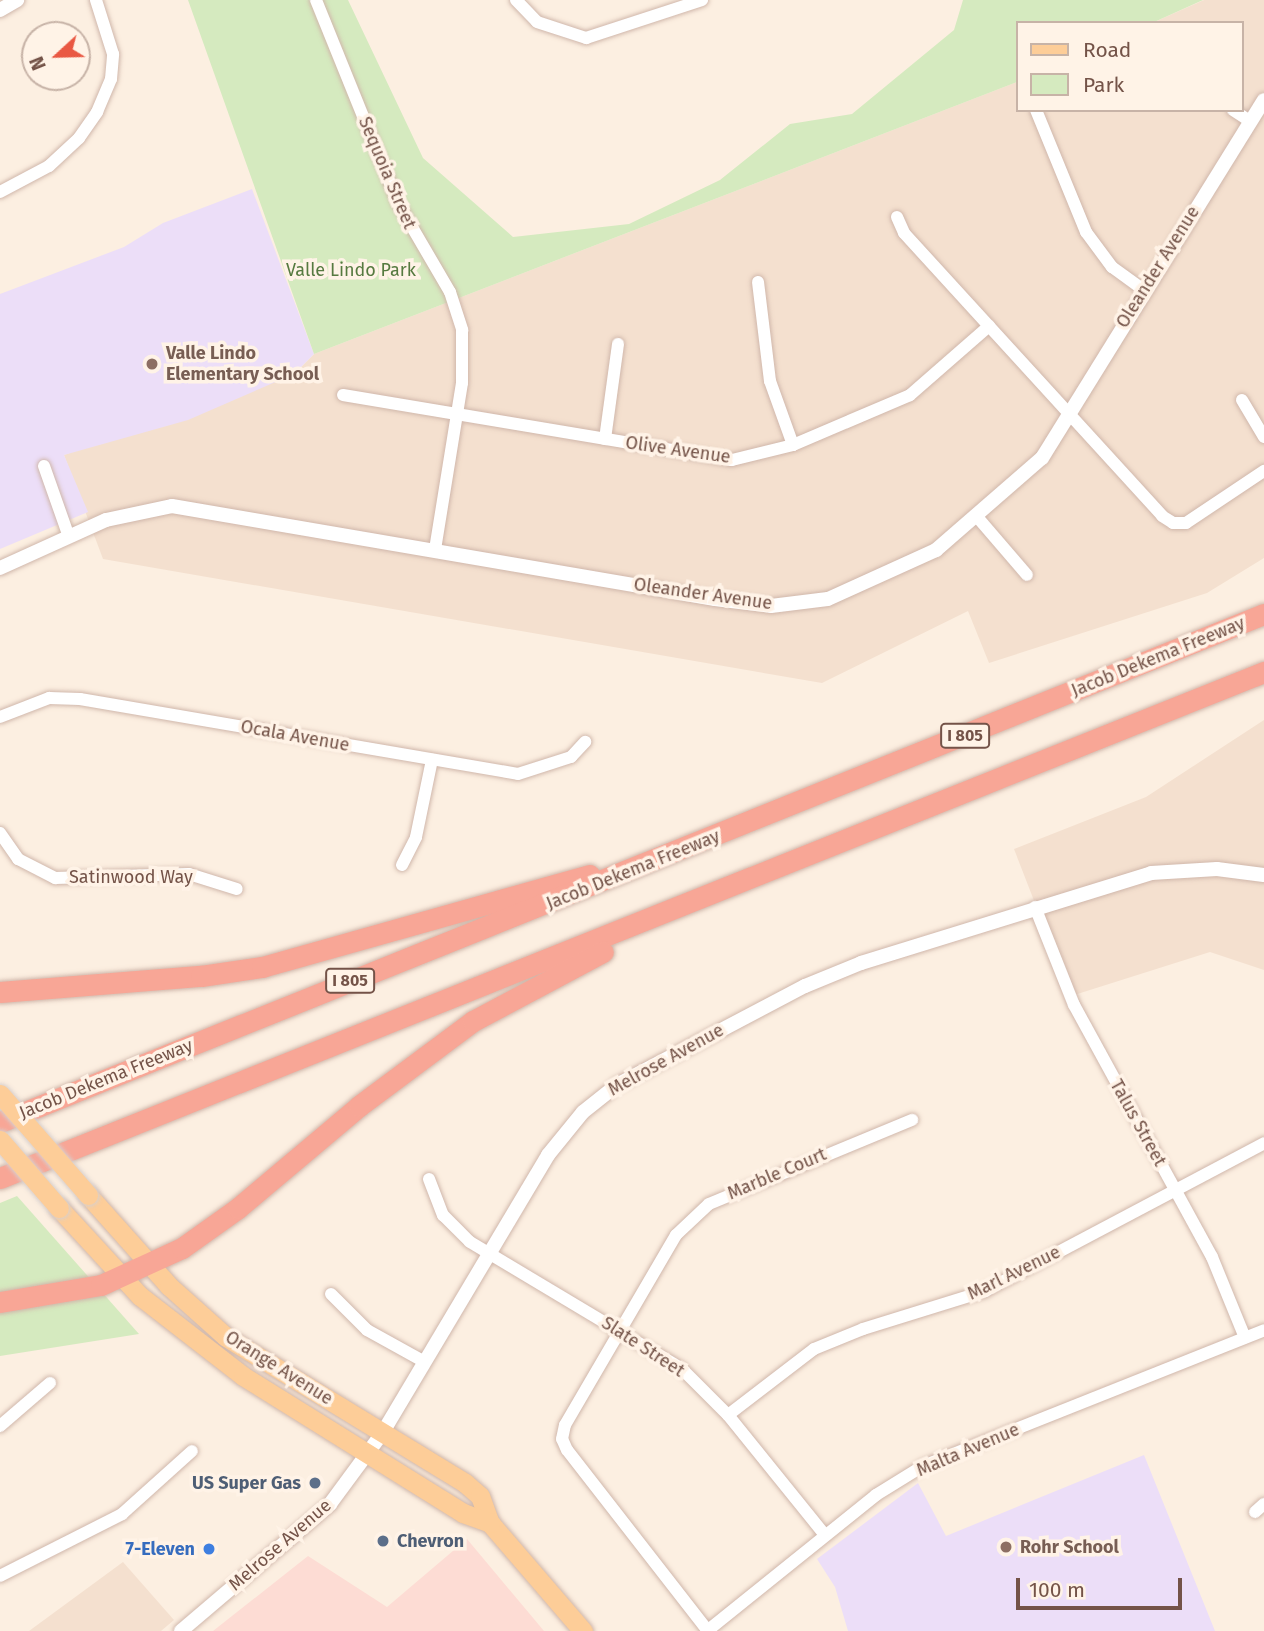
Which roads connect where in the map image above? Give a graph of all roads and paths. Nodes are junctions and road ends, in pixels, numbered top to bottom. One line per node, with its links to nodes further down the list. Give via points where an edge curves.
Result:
1 (17, 0): 6 (street)
2 (96, 0): 11 (street, via 113,54 111,79 97,112 79,138 49,166)
3 (316, 0): 20 (street, Sequoia Street, via 398,203 456,306 465,360)
4 (516, 0): 5 (street, via 537,22 586,38)
5 (702, 0)
6 (0, 10)
7 (1264, 100): 10 (street, Oleander Avenue)
8 (1038, 112): 14 (street, via 1086,232 1112,267)
9 (1236, 112): 10 (street)
10 (1250, 121): 14 (street, Oleander Avenue)
11 (0, 192)
12 (897, 217): 15 (street, via 904,233)
13 (758, 282): 23 (street, via 770,381)
14 (1144, 289): 19 (street, Oleander Avenue)
15 (989, 326): 19 (street); 23 (street, Olive Avenue, via 909,395)
16 (618, 344): 22 (street)
17 (342, 395): 20 (street, Olive Avenue)
18 (1242, 400): 21 (street)
19 (1070, 411): 25 (street, via 1173,523 1186,523); 26 (street, Oleander Avenue, via 1042,458)
20 (458, 414): 22 (street, Olive Avenue); 28 (street, Sequoia Street)
21 (1264, 437)
22 (605, 439): 23 (street, Olive Avenue, via 732,460)
23 (793, 445)
24 (44, 466): 27 (street)
25 (1264, 471)
26 (978, 518): 28 (street, Oleander Avenue, via 917,562 828,599 771,606); 30 (street)
27 (69, 537): 28 (street, Oleander Avenue, via 106,520 172,506); 29 (street, Oleander Avenue)
28 (435, 550)
29 (0, 568)
30 (1027, 575)
31 (1264, 612): 37 (highway, Jacob Dekema Freeway / I 805)
32 (1264, 672): 42 (highway)
33 (0, 717): 35 (street, Ocala Avenue, via 49,698 80,699)
34 (584, 742): 35 (street, Ocala Avenue, via 571,757 529,774)
35 (432, 760): 39 (street, via 416,837)
36 (0, 832): 38 (street, Satinwood Way)
37 (702, 843): 44 (highway, via 262,967); 47 (highway, Jacob Dekema Freeway / I 805)
38 (4, 855): 41 (street, Satinwood Way, via 55,878 189,874)
39 (402, 864)
40 (1264, 875): 43 (street, Melrose Avenue, via 1228,869 1168,871)
41 (237, 889)
42 (691, 905): 50 (highway); 54 (highway, via 473,1021 359,1106 239,1208)
43 (1035, 907): 52 (street, Talus Street, via 1073,1005); 53 (street, Melrose Avenue, via 824,977 617,1085 564,1132)
44 (0, 992)
45 (0, 1094): 54 (main road, Orange Avenue, bridge)
46 (912, 1120): 59 (street, Marble Court, via 709,1204 676,1235)
47 (0, 1122)
48 (0, 1140): 55 (main road, Orange Avenue, bridge)
49 (1264, 1143): 52 (street, Marl Avenue)
50 (0, 1178)
51 (429, 1180): 53 (street, Slate Street, via 443,1215 470,1242)
52 (1175, 1190): 60 (street, Talus Street, via 1212,1256); 63 (street, Marl Avenue, via 985,1291 863,1328 814,1349)
53 (490, 1253): 59 (street, Slate Street); 61 (street, Melrose Avenue)
54 (150, 1265): 55 (highway); 65 (main road, Orange Avenue, via 226,1337)
55 (121, 1277): 57 (highway, via 57,1295); 67 (main road, Orange Avenue, via 243,1376)
56 (331, 1294): 61 (street, via 367,1330)
57 (0, 1302)
58 (1264, 1330): 60 (street, Malta Avenue)
59 (622, 1331): 63 (street, Slate Street, via 682,1370); 73 (street, Marble Court, via 565,1425 562,1439)
60 (1245, 1338): 69 (street, Malta Avenue, via 923,1466)
61 (425, 1362): 65 (street, Melrose Avenue)
62 (50, 1383): 64 (street)
63 (728, 1415): 69 (street, Slate Street)
64 (0, 1426)
65 (383, 1432): 67 (street, Melrose Avenue); 68 (main road, Orange Avenue, via 465,1483 480,1496)
66 (192, 1451): 70 (street, via 122,1514)
67 (369, 1452): 68 (main road, Orange Avenue, via 463,1513); 71 (street, Melrose Avenue, via 330,1504)
68 (491, 1523): 72 (main road, Orange Avenue)
69 (825, 1535): 73 (street, Malta Avenue)
70 (0, 1576)
71 (181, 1631)
72 (583, 1631)
73 (708, 1631)

